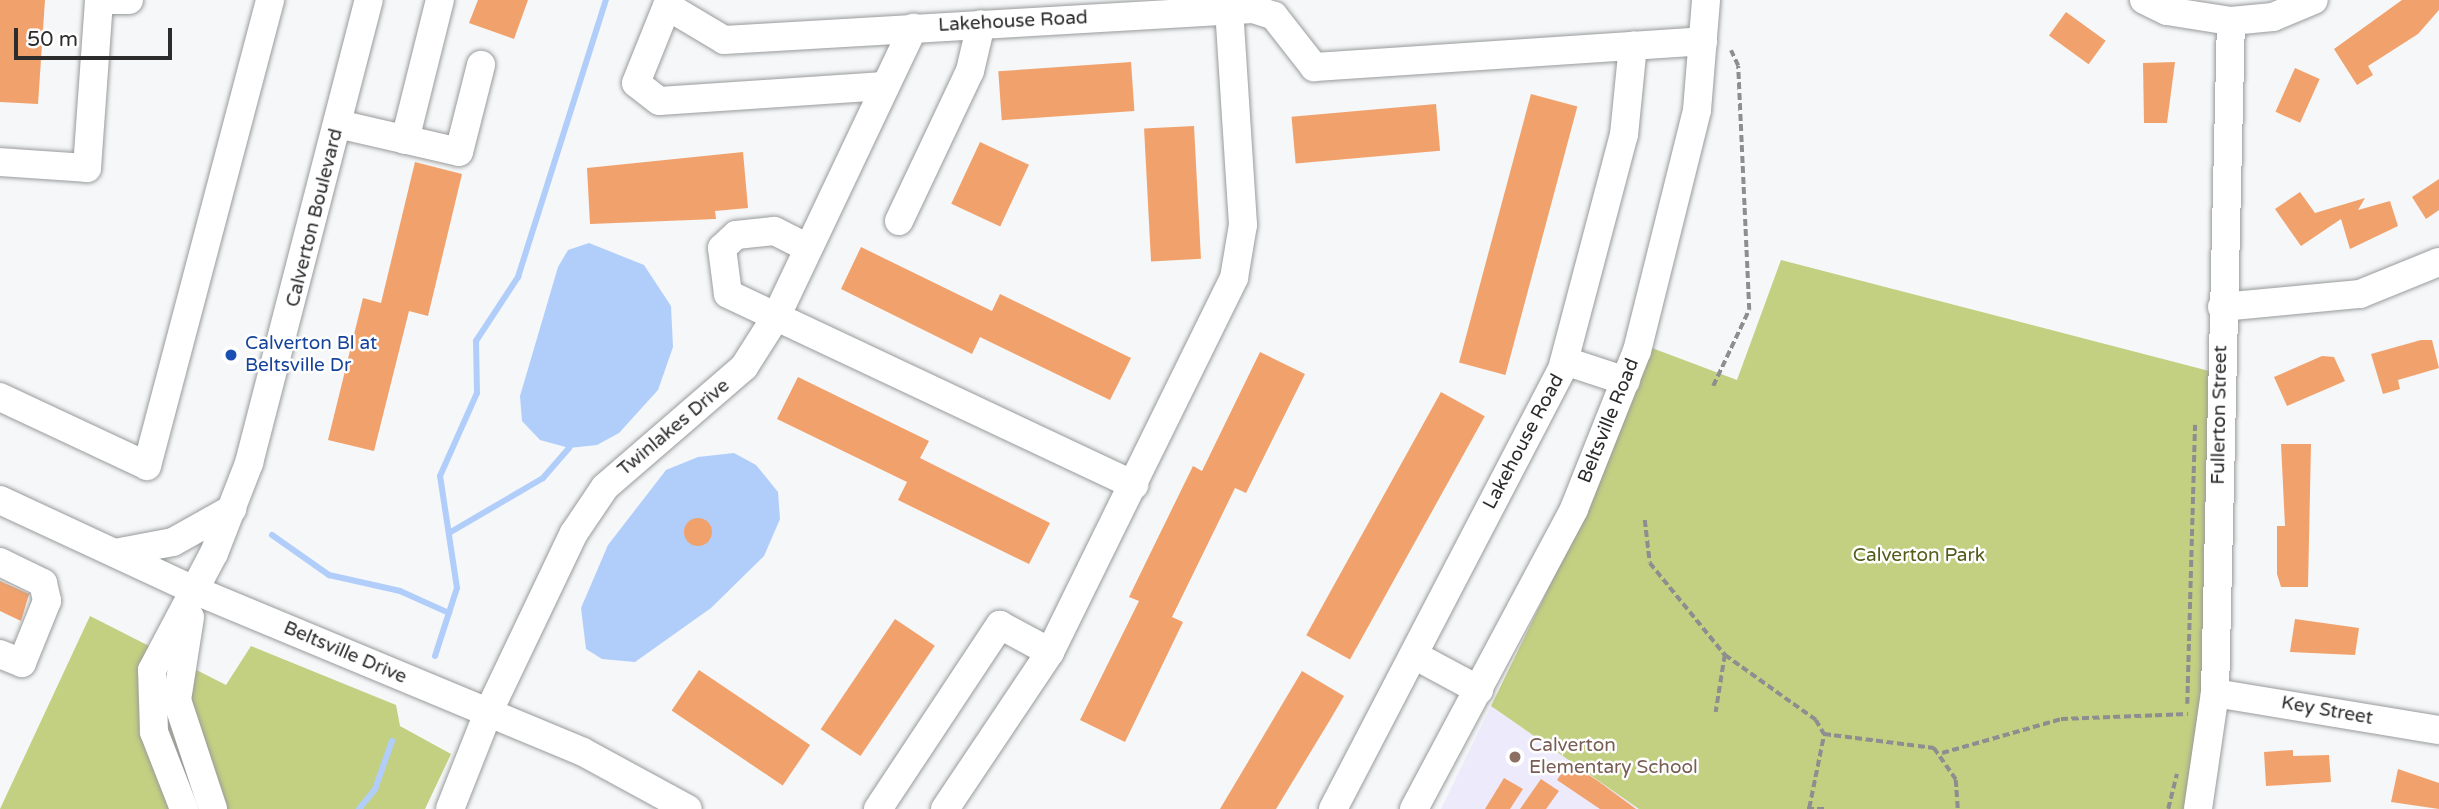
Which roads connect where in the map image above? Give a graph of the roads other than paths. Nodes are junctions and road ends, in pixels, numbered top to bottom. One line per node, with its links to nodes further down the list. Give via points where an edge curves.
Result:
1 (99, 0): 20 (street, via 87,168)
2 (110, 0): 3 (street)
3 (129, 0)
4 (270, 0): 28 (street, via 148,466)
5 (369, 0): 18 (street, Calverton Boulevard)
6 (440, 0): 19 (street)
7 (1706, 0): 14 (street, Beltsville Road)
8 (2144, 0): 11 (street, via 2167,11)
9 (2314, 0): 11 (street, via 2273,17)
10 (1229, 10): 12 (street, Lakehouse Road); 15 (street, Lakehouse Road, via 1274,16 1314,67); 29 (street, via 1240,254 1225,301)
11 (2231, 21): 24 (street, Fullerton Street)
12 (981, 24): 13 (street, Lakehouse Road); 21 (street, via 970,71)
13 (913, 28): 17 (street, Twinlakes Drive); 17 (street, Lakehouse Road, via 724,40 667,6 636,83 659,101)
14 (1703, 41): 15 (street, Lakehouse Road); 27 (street, Beltsville Road, via 1681,184)
15 (1633, 45): 26 (street, Lakehouse Road, via 1624,135)
16 (481, 65): 19 (street, via 459,152)
17 (884, 86): 22 (street, Twinlakes Drive)
18 (338, 124): 19 (street); 31 (street, Calverton Boulevard, via 273,383)
19 (405, 140)
20 (0, 162)
21 (898, 221)
22 (808, 248): 25 (street, Twinlakes Drive); 25 (street, via 755,230 722,248 728,294)
23 (2439, 262): 24 (street, via 2360,294)
24 (2222, 307): 39 (street, Fullerton Street)
25 (777, 315): 29 (street); 40 (street, Twinlakes Drive, via 727,387 594,502)
26 (1565, 361): 27 (street); 36 (street, Lakehouse Road)
27 (1626, 381): 38 (street, Beltsville Road, via 1574,509)
28 (0, 397)
29 (1134, 485): 35 (street)
30 (0, 500): 32 (street, Beltsville Drive)
31 (232, 509): 32 (street, via 173,542); 34 (street, Calverton Boulevard)
32 (115, 553): 34 (street, Beltsville Drive)
33 (0, 562): 37 (street, via 43,583 45,592)
34 (194, 590): 40 (street, Beltsville Drive); 42 (street, Calverton Boulevard, via 152,670 150,701 154,732)
35 (1050, 652): 45 (street, via 1000,625); 46 (street)
36 (1414, 655): 38 (street); 47 (street, Lakehouse Road)
37 (11, 659)
38 (1479, 690): 48 (street, Beltsville Road)
39 (2205, 702): 41 (street, Key Street); 49 (street, Fullerton Street)
40 (488, 713): 43 (street, Twinlakes Drive); 44 (street, Beltsville Drive, via 628,773)
41 (2439, 730)
42 (195, 798)
43 (450, 809)
44 (688, 809)
45 (878, 809)
46 (945, 809)
47 (1333, 809)
48 (1414, 809)
49 (2199, 809)

